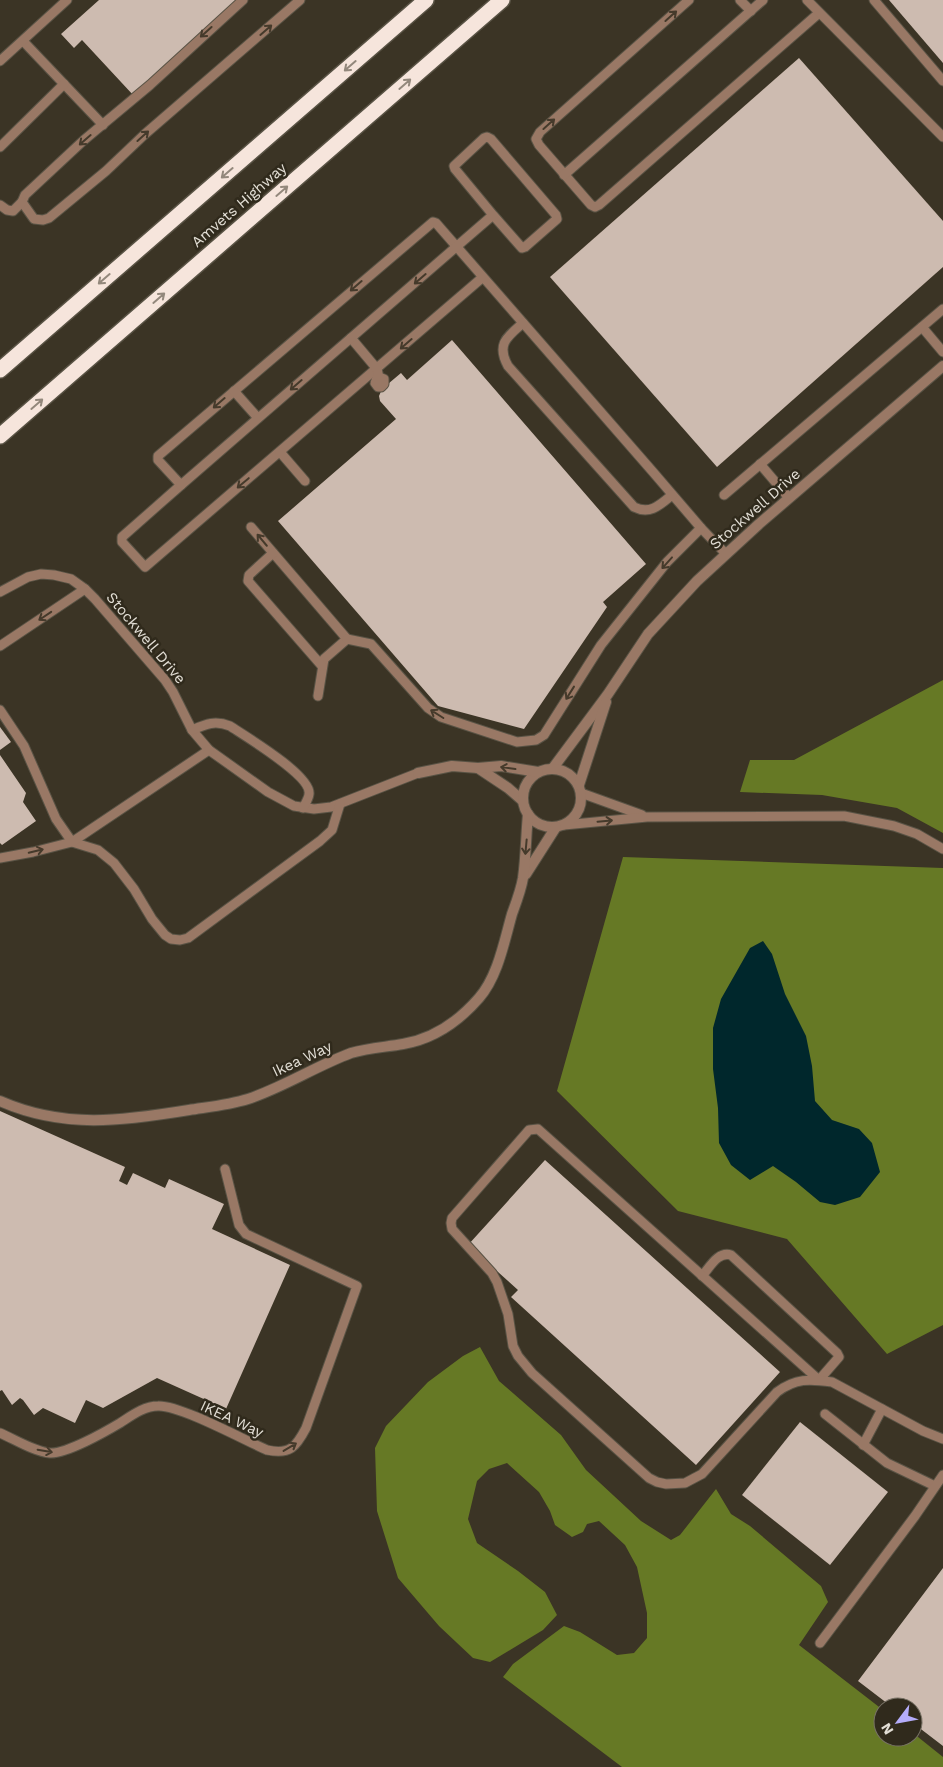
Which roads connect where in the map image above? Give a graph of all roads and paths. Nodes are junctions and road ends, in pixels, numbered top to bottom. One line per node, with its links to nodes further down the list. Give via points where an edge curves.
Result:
1 (67, 0): 13 (lane)
2 (243, 0): 17 (lane, one-way to 17)
3 (300, 0): 21 (lane, one-way to 3, via 34,219 49,218)
4 (426, 0): 32 (highway, one-way to 32)
5 (502, 0): 36 (highway, Amvets Highway, one-way to 5)
6 (689, 0): 20 (lane, one-way to 6, via 539,145 536,138 540,132)
7 (740, 0): 11 (lane)
8 (763, 0): 11 (lane)
9 (807, 0): 12 (lane)
10 (874, 0): 15 (lane)
11 (751, 11): 20 (lane)
12 (819, 13): 18 (lane); 20 (lane, via 599,205 590,205)
13 (23, 41): 14 (lane); 16 (lane)
14 (0, 61)
15 (943, 81)
16 (64, 84): 17 (lane); 19 (lane)
17 (103, 124): 21 (lane, one-way to 21, via 24,195)
18 (943, 138)
19 (0, 147)
20 (564, 175)
21 (22, 202): 22 (lane, via 13,211)
22 (0, 205)
23 (493, 215): 23 (lane, via 454,166 488,137 556,219 522,248); 24 (lane)
24 (456, 248): 25 (lane); 29 (lane, one-way to 29); 34 (lane, one-way to 34, via 433,222)
25 (483, 277): 27 (lane); 33 (lane, one-way to 33)
26 (943, 309): 28 (lane)
27 (523, 323): 41 (lane); 41 (lane, via 504,343 502,349 508,366 634,507 650,510)
28 (922, 327): 30 (lane); 38 (lane)
29 (351, 338): 33 (lane); 35 (lane, one-way to 35)
30 (943, 352)
31 (943, 366): 43 (street, Stockwell Drive)
32 (0, 370)
33 (379, 378): 37 (lane)
34 (234, 391): 35 (lane); 40 (lane, one-way to 40, via 157,458)
35 (258, 418): 40 (lane)
36 (0, 436)
37 (280, 452): 39 (lane); 40 (lane, one-way to 40, via 145,567 122,542 122,537)
38 (760, 464): 42 (lane); 43 (lane)
39 (305, 481)
40 (181, 485)
41 (672, 495): 45 (lane)
42 (724, 495)
43 (789, 498): 47 (street, Stockwell Drive)
44 (251, 527): 46 (lane, one-way to 44)
45 (701, 528): 47 (lane); 50 (lane, one-way to 50, via 667,562 601,645 544,735 536,740 517,742 441,717 428,708 372,644)
46 (273, 553): 50 (lane); 52 (lane, via 249,575 248,581)
47 (726, 554): 53 (street, Stockwell Drive, via 696,581 654,628)
48 (85, 589): 49 (lane, Stockwell Drive, via 71,580 47,574 34,575); 51 (lane, one-way to 51); 56 (lane, Stockwell Drive, via 165,680)
49 (0, 592)
50 (347, 639): 52 (lane, via 324,659)
51 (0, 646)
52 (322, 666): 54 (lane)
53 (608, 694): 59 (street, Stockwell Drive); 62 (street, Stockwell Drive)
54 (318, 696)
55 (0, 710): 69 (lane, via 24,746 56,819)
56 (192, 730): 57 (lane, Stockwell Drive); 65 (lane, via 211,722 230,726 305,781 309,794)
57 (209, 750): 65 (lane, Stockwell Drive, via 268,792); 69 (lane)
58 (478, 768): 60 (street, Stockwell Drive, one-way to 58, via 501,766); 61 (street, Stockwell Drive, via 444,767); 63 (street)
59 (553, 768): 60 (street); 62 (street, via 566,771)
60 (538, 772): 63 (street, via 526,784)
61 (418, 773): 64 (lane, Stockwell Drive)
62 (580, 789): 67 (lane); 68 (street, via 578,812)
63 (523, 801): 66 (street)
64 (340, 804): 65 (lane, Stockwell Drive, via 323,809); 69 (lane, via 332,830 320,841 188,938 180,940 171,939 159,929 114,863 98,850)
65 (303, 808)
66 (528, 814): 68 (street, via 543,825); 72 (street, Ikea Way, one-way to 72)
67 (646, 817): 68 (lane, one-way to 67); 70 (lane, via 844,816 894,826 917,834)
68 (560, 826): 72 (street, Ikea Way)
69 (72, 842): 71 (lane, one-way to 69)
70 (943, 849)
71 (0, 858)
72 (523, 879): 73 (street, Ikea Way, via 498,963 481,996 455,1021 426,1038 348,1054 248,1099 174,1112 100,1120 64,1119 31,1113)
73 (0, 1101)
74 (225, 1169): 79 (lane, IKEA Way, one-way to 74, via 51,1453 99,1434 138,1412 166,1406 267,1450 279,1453 299,1442 357,1286 246,1234 239,1224)
75 (702, 1276): 76 (lane); 76 (lane, via 720,1255 731,1255 837,1353 837,1361); 76 (lane, via 538,1129 529,1130 452,1218 452,1229 497,1282 508,1314 513,1346 523,1364 656,1482 685,1483 693,1480 777,1392 788,1384)
76 (819, 1380): 77 (lane, via 844,1387)
77 (882, 1409): 80 (lane); 81 (lane)
78 (825, 1414): 81 (lane)
79 (0, 1433)
80 (943, 1439)
81 (863, 1445): 83 (lane, via 887,1463)
82 (943, 1474): 83 (lane)
83 (935, 1486): 84 (lane)
84 (820, 1643)

